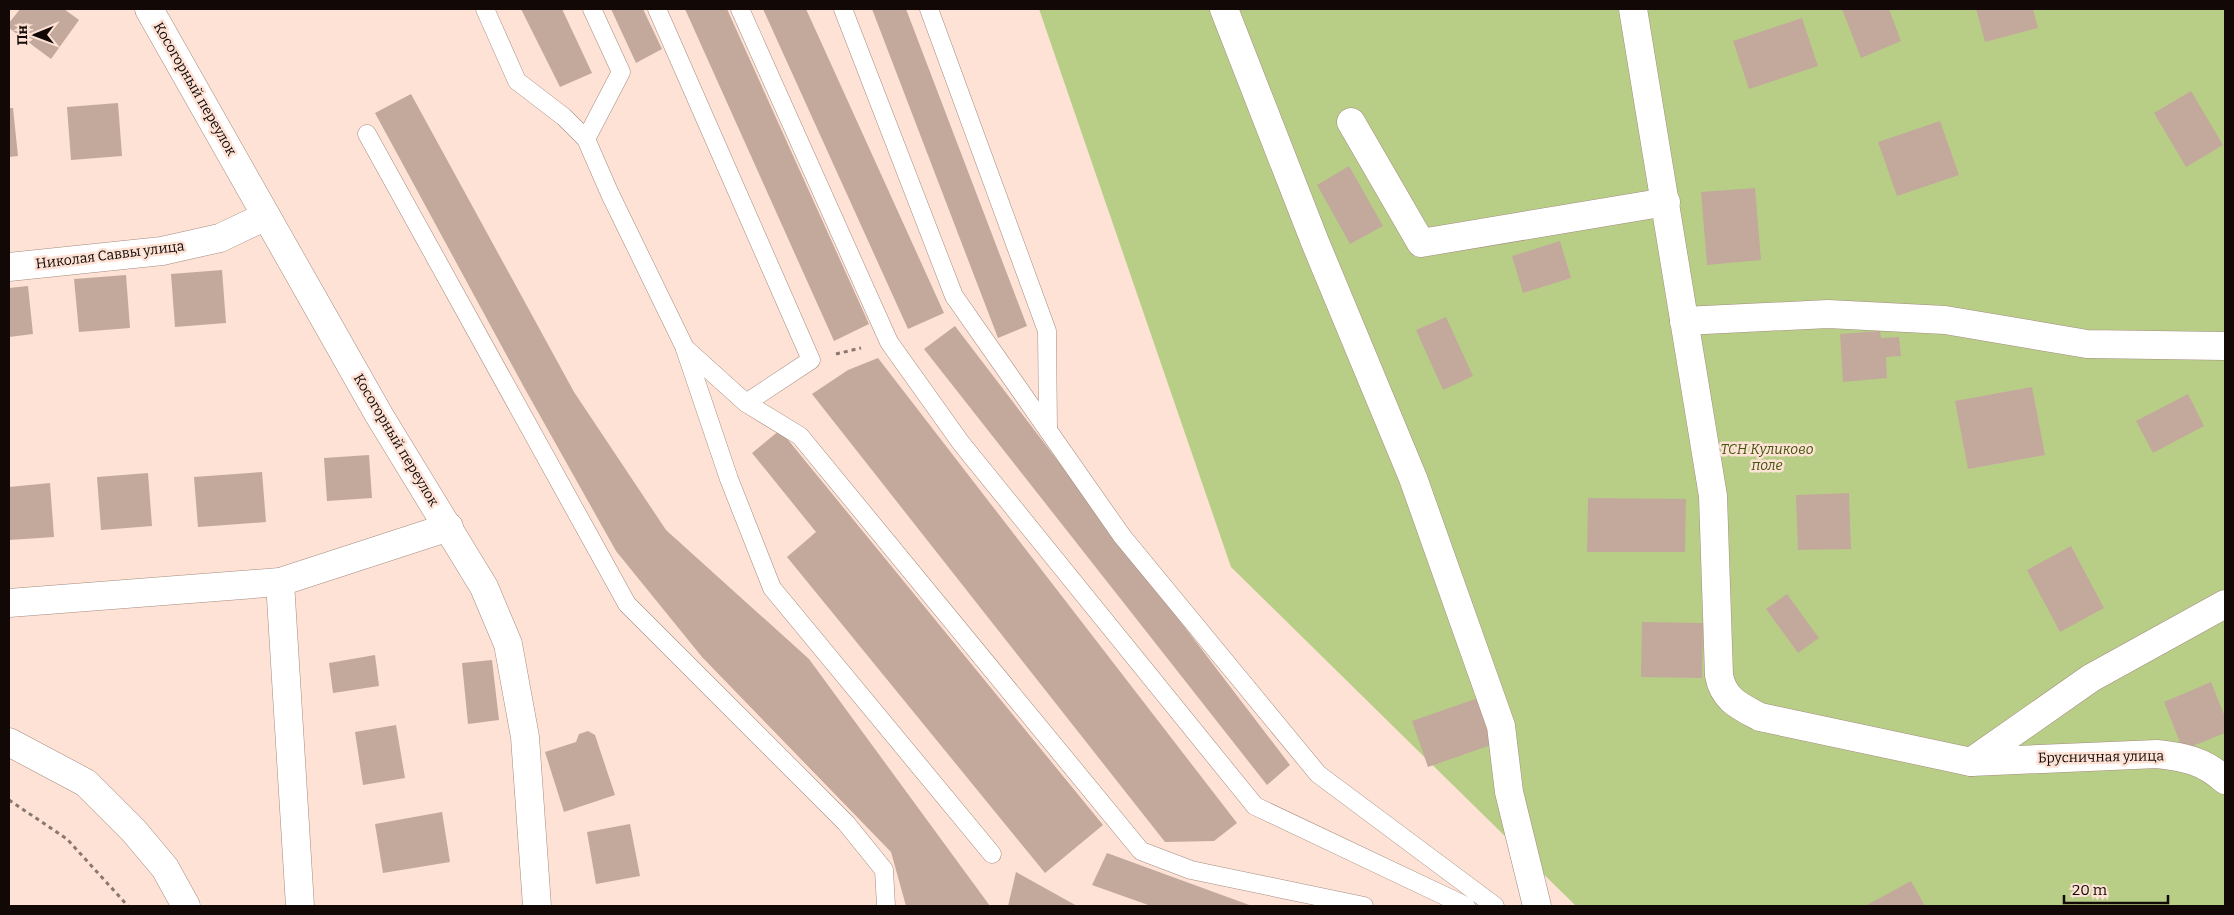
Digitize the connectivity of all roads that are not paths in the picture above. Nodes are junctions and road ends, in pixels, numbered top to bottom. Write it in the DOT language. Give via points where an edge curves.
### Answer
graph roads {
  1 [pos="149,9"];
  2 [pos="485,9"];
  3 [pos="592,9"];
  4 [pos="657,9"];
  5 [pos="740,9"];
  6 [pos="843,9"];
  7 [pos="929,9"];
  8 [pos="1224,9"];
  9 [pos="1633,9"];
  10 [pos="1351,122"];
  11 [pos="367,134"];
  12 [pos="586,139"];
  13 [pos="1666,202"];
  14 [pos="266,216"];
  15 [pos="9,268"];
  16 [pos="1684,321"];
  17 [pos="2225,346"];
  18 [pos="685,348"];
  19 [pos="746,403"];
  20 [pos="1048,430"];
  21 [pos="449,527"];
  22 [pos="280,582"];
  23 [pos="9,603"];
  24 [pos="2225,604"];
  25 [pos="9,742"];
  26 [pos="1971,762"];
  27 [pos="2225,780"];
  28 [pos="992,854"];
  29 [pos="186,906"];
  30 [pos="300,906"];
  31 [pos="537,906"];
  32 [pos="886,906"];
  33 [pos="1364,906"];
  34 [pos="1466,906"];
  35 [pos="1495,906"];
  36 [pos="1537,906"];
  1 -- 14 [label="street, Косогорный переулок"];
  2 -- 12 [label="lane" via="517,81 564,117"];
  3 -- 12 [label="lane" via="621,72"];
  4 -- 19 [label="lane" via="811,360"];
  5 -- 34 [label="lane" via="889,342 961,443 1254,806"];
  6 -- 20 [label="lane" via="954,296"];
  7 -- 20 [label="lane" via="1047,331"];
  8 -- 36 [label="street" via="1315,242 1413,478 1501,726 1509,792"];
  9 -- 13 [label="street, Брусничная улица"];
  10 -- 13 [label="street" via="1421,243"];
  11 -- 32 [label="lane" via="627,604 846,824 884,870"];
  12 -- 18 [label="lane"];
  13 -- 16 [label="street, Брусничная улица"];
  14 -- 15 [label="street, Николая Саввы улица" via="220,238 162,251"];
  14 -- 21 [label="street, Косогорный переулок" via="379,415"];
  16 -- 17 [label="street" via="1828,314 1945,320 2087,344"];
  16 -- 26 [label="street, Брусничная улица" via="1713,496 1719,675 1726,695 1734,703 1760,716"];
  18 -- 19 [label="lane"];
  18 -- 28 [label="lane" via="729,479 772,588"];
  19 -- 33 [label="lane" via="800,436 1141,851 1192,870"];
  20 -- 35 [label="lane" via="1122,536 1318,774"];
  21 -- 22 [label="street"];
  21 -- 31 [label="street, Косогорный переулок" via="484,587 508,644 525,737"];
  22 -- 23 [label="street"];
  22 -- 30 [label="street"];
  24 -- 26 [label="street" via="2091,678"];
  25 -- 29 [label="street" via="86,783 134,830 165,868"];
  26 -- 27 [label="street, Брусничная улица" via="2157,754 2187,758 2214,770"];
}
